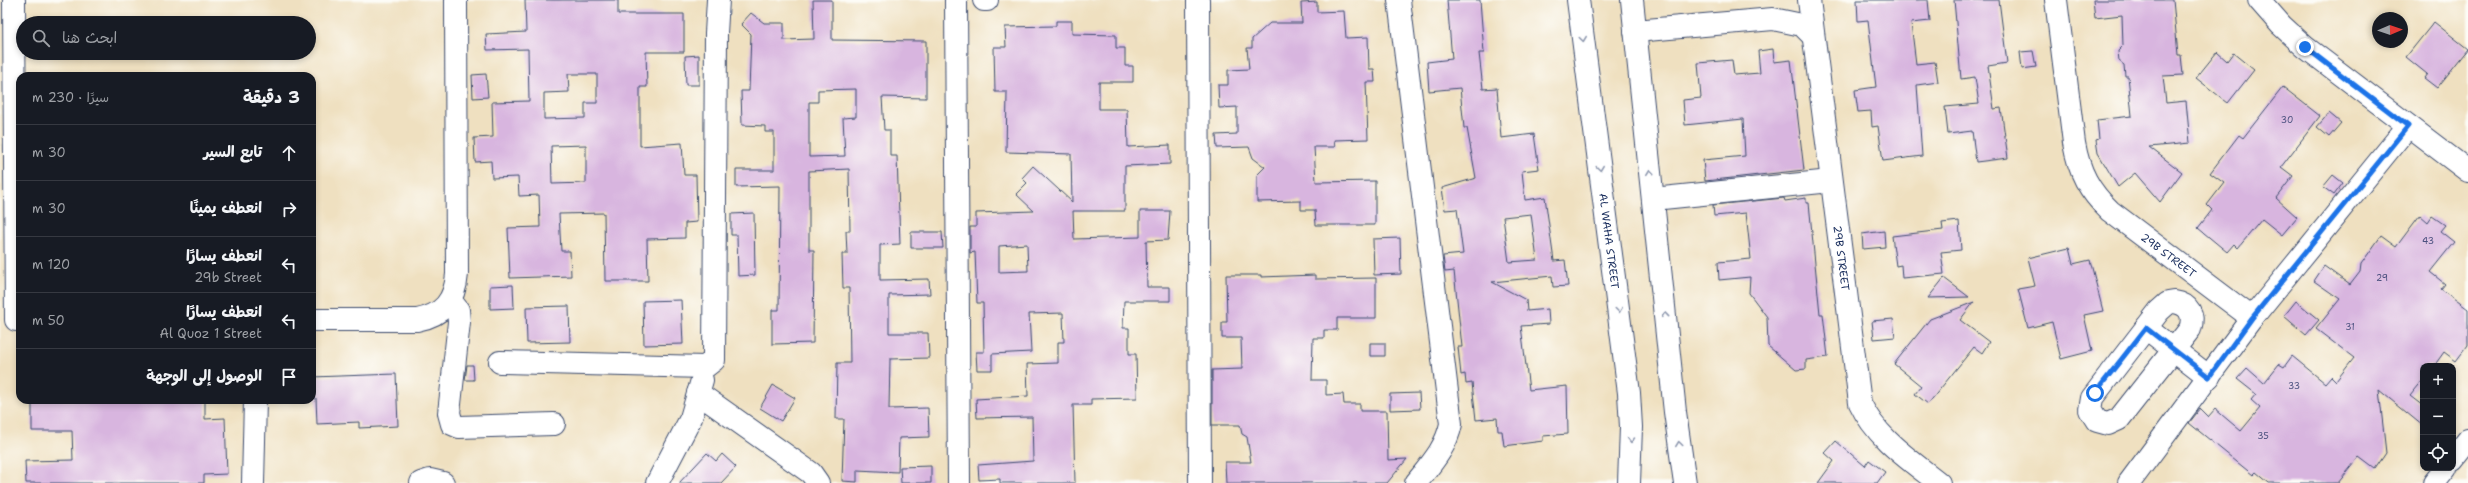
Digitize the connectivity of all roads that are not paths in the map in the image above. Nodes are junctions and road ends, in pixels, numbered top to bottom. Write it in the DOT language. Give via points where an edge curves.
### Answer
graph roads {
  1 [pos="14,0"];
  2 [pos="456,0"];
  3 [pos="718,0"];
  4 [pos="956,0"];
  5 [pos="1198,0"];
  6 [pos="1399,0"];
  7 [pos="1578,0"];
  8 [pos="1632,0"];
  9 [pos="1802,0"];
  10 [pos="1809,0"];
  11 [pos="2056,0"];
  12 [pos="2259,0"];
  13 [pos="1773,19"];
  14 [pos="1635,31"];
  15 [pos="1814,36"];
  16 [pos="2408,126"];
  17 [pos="7,128"];
  18 [pos="2468,171"];
  19 [pos="1831,181"];
  20 [pos="1653,199"];
  21 [pos="451,300"];
  22 [pos="2252,318"];
  23 [pos="12,320"];
  24 [pos="316,320"];
  25 [pos="2146,328"];
  26 [pos="2173,350"];
  27 [pos="710,361"];
  28 [pos="500,362"];
  29 [pos="2111,372"];
  30 [pos="2209,377"];
  31 [pos="698,393"];
  32 [pos="2138,394"];
  33 [pos="255,404"];
  34 [pos="554,424"];
  35 [pos="2468,440"];
  36 [pos="2456,455"];
  37 [pos="2444,471"];
  38 [pos="253,483"];
  39 [pos="421,483"];
  40 [pos="443,483"];
  41 [pos="657,483"];
  42 [pos="818,483"];
  43 [pos="959,483"];
  44 [pos="1200,483"];
  45 [pos="1416,483"];
  46 [pos="1629,483"];
  47 [pos="1685,483"];
  48 [pos="1938,483"];
  49 [pos="2129,483"];
  50 [pos="2434,483"];
  1 -- 17 [label="street"];
  2 -- 21 [label="street" via="457,274 456,288"];
  3 -- 27 [label="street"];
  4 -- 43 [label="street"];
  5 -- 44 [label="street"];
  6 -- 45 [label="street" via="1451,424 1442,449"];
  7 -- 46 [label="street, AL WAHA STREET, one-way" via="1628,386 1631,428"];
  8 -- 14 [label="street"];
  9 -- 13 [label="street" via="1791,10"];
  10 -- 15 [label="street, 29B STREET"];
  11 -- 22 [label="street, 29B STREET" via="2077,163 2085,181 2096,198 2110,211"];
  12 -- 16 [label="street" via="2305,47"];
  13 -- 14 [label="street"];
  13 -- 15 [label="street" via="1802,25"];
  20 -- 14 [label="street, one-way"];
  15 -- 19 [label="street, 29B STREET"];
  16 -- 18 [label="street"];
  16 -- 22 [label="street"];
  17 -- 23 [label="street"];
  19 -- 20 [label="street"];
  19 -- 48 [label="street, 29B STREET" via="1860,403 1869,422 1882,437"];
  47 -- 20 [label="street, one-way"];
  21 -- 24 [label="street" via="442,311 417,320"];
  21 -- 34 [label="street" via="459,316 449,413 452,424 459,427"];
  22 -- 30 [label="street"];
  25 -- 26 [label="street"];
  25 -- 26 [label="street" via="2168,303 2186,306 2190,310 2192,323"];
  25 -- 29 [label="street"];
  26 -- 30 [label="street"];
  26 -- 32 [label="street"];
  27 -- 28 [label="street"];
  27 -- 31 [label="street"];
  29 -- 32 [label="street"];
  29 -- 32 [label="street" via="2092,398 2090,410 2097,420 2108,424 2119,419"];
  30 -- 49 [label="street"];
  31 -- 41 [label="street" via="685,430"];
  31 -- 42 [label="street" via="811,473"];
  33 -- 38 [label="street"];
  35 -- 36 [label="street"];
  37 -- 50 [label="street"];
  39 -- 40 [label="street" via="430,480"];
}
